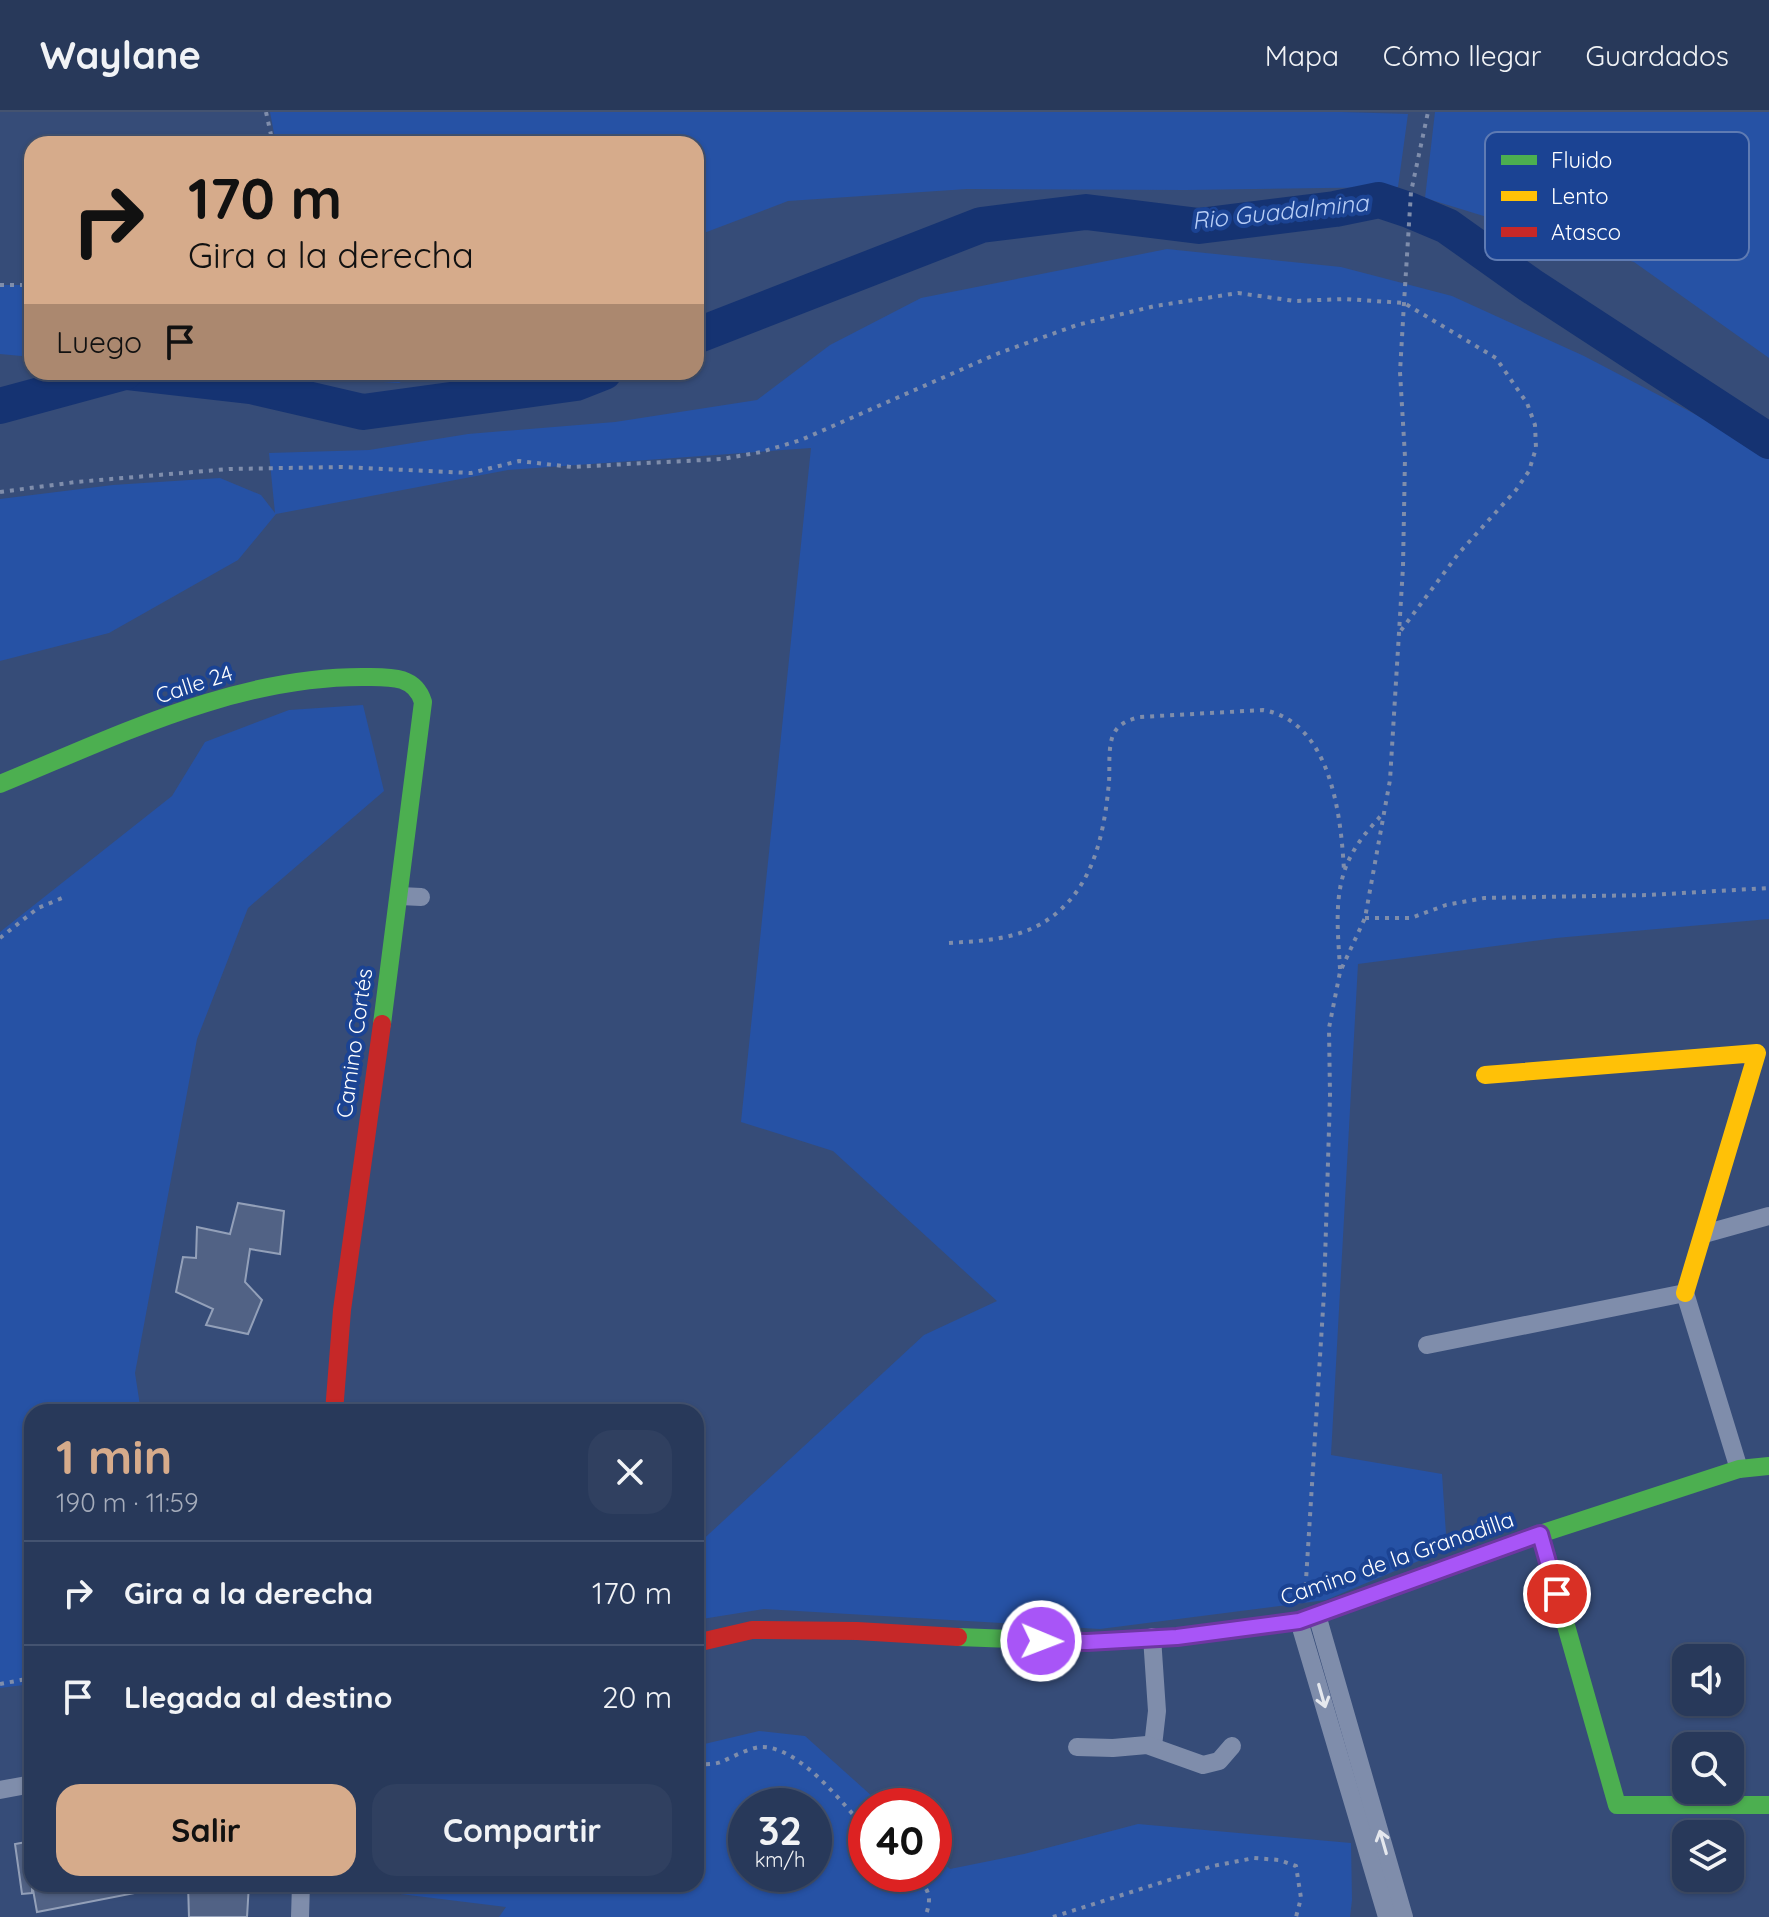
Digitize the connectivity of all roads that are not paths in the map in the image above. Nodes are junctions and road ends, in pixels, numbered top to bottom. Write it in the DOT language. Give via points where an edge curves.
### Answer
graph roads {
  1 [pos="413,683"];
  2 [pos="0,784"];
  3 [pos="400,896"];
  4 [pos="421,897"];
  5 [pos="1763,1053"];
  6 [pos="1485,1075"];
  7 [pos="1769,1216"];
  8 [pos="1704,1234"];
  9 [pos="1685,1293"];
  10 [pos="1427,1345"];
  11 [pos="335,1404"];
  12 [pos="1769,1466"];
  13 [pos="1739,1469"];
  14 [pos="1540,1534"];
  15 [pos="1308,1618"];
  16 [pos="1152,1637"];
  17 [pos="704,1641"];
  18 [pos="1153,1746"];
  19 [pos="1232,1746"];
  20 [pos="1077,1747"];
  21 [pos="24,1786"];
  22 [pos="0,1790"];
  23 [pos="1769,1805"];
  24 [pos="301,1892"];
  25 [pos="300,1917"];
  26 [pos="1387,1917"];
  27 [pos="1404,1917"];
  1 -- 2 [label="street, Calle 24" via="388,677 306,679 229,696"];
  1 -- 3 [label="street, Camino Cortés" via="423,702"];
  3 -- 4 [label="street"];
  3 -- 11 [label="street, Camino Cortés" via="342,1310"];
  5 -- 6 [label="street"];
  5 -- 8 [label="street"];
  7 -- 8 [label="street"];
  8 -- 9 [label="street"];
  9 -- 10 [label="street"];
  9 -- 13 [label="street"];
  12 -- 13 [label="street, Camino de la Granadilla"];
  13 -- 14 [label="street, Camino de la Granadilla"];
  14 -- 15 [label="street, Camino de la Granadilla"];
  14 -- 23 [label="street" via="1617,1805"];
  15 -- 16 [label="street, Camino de la Granadilla"];
  15 -- 26 [label="street, one-way"];
  27 -- 15 [label="street, one-way"];
  16 -- 17 [label="street, Camino de la Granadilla" via="1087,1642 752,1630"];
  16 -- 18 [label="street" via="1157,1711"];
  18 -- 19 [label="street" via="1203,1765 1219,1761"];
  18 -- 20 [label="street"];
  21 -- 22 [label="street"];
  24 -- 25 [label="street"];
}
